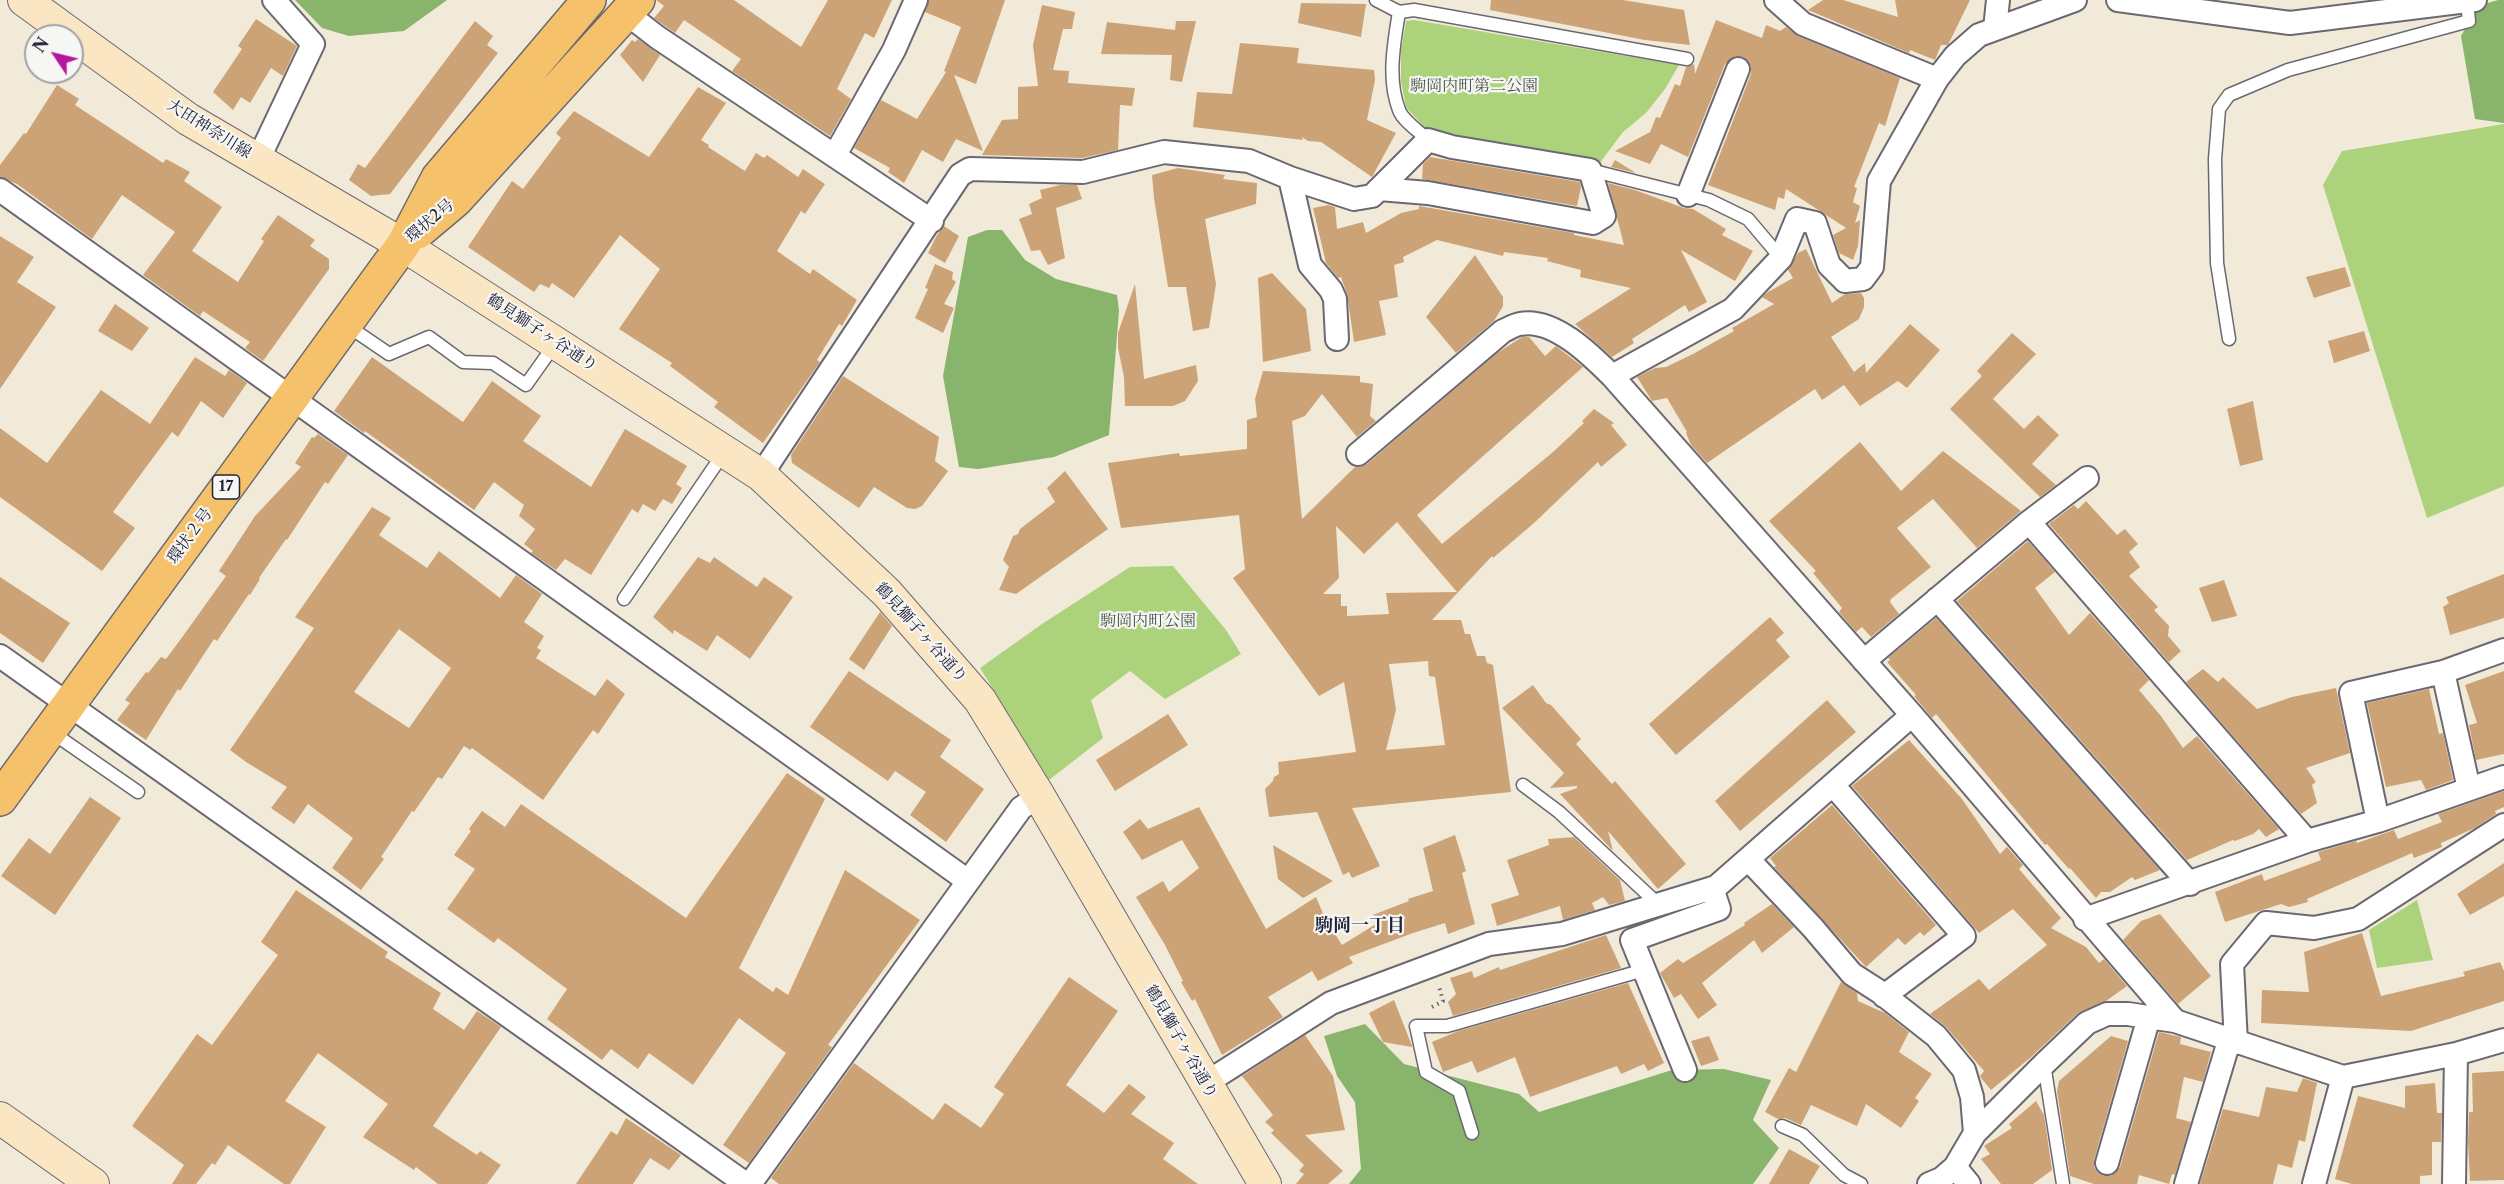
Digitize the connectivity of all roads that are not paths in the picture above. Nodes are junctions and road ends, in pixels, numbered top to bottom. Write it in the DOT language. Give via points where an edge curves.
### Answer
graph roads {
  1 [pos="274,0"];
  2 [pos="589,0"];
  3 [pos="916,0"];
  4 [pos="1376,0"];
  5 [pos="1776,0"];
  6 [pos="1998,0"];
  7 [pos="2074,0"];
  8 [pos="2118,0"];
  9 [pos="27,1"];
  10 [pos="2471,1"];
  11 [pos="632,7"];
  12 [pos="1399,12"];
  13 [pos="1995,29"];
  14 [pos="1687,59"];
  15 [pos="1738,69"];
  16 [pos="1937,79"];
  17 [pos="1428,140"];
  18 [pos="835,155"];
  19 [pos="258,160"];
  20 [pos="1590,170"];
  21 [pos="1290,178"];
  22 [pos="1378,189"];
  23 [pos="0,190"];
  24 [pos="1688,195"];
  25 [pos="932,221"];
  26 [pos="403,245"];
  27 [pos="1780,258"];
  28 [pos="344,323"];
  29 [pos="1337,339"];
  30 [pos="2229,339"];
  31 [pos="556,342"];
  32 [pos="1612,376"];
  33 [pos="292,396"];
  34 [pos="725,451"];
  35 [pos="1358,454"];
  36 [pos="761,475"];
  37 [pos="2087,478"];
  38 [pos="2029,522"];
  39 [pos="624,599"];
  40 [pos="1937,599"];
  41 [pos="2504,650"];
  42 [pos="0,656"];
  43 [pos="1864,661"];
  44 [pos="2443,672"];
  45 [pos="1912,715"];
  46 [pos="59,718"];
  47 [pos="2504,777"];
  48 [pos="1523,785"];
  49 [pos="1833,785"];
  50 [pos="2469,789"];
  51 [pos="138,792"];
  52 [pos="1039,796"];
  53 [pos="0,799"];
  54 [pos="2378,821"];
  55 [pos="2504,825"];
  56 [pos="2307,841"];
  57 [pos="1748,859"];
  58 [pos="968,881"];
  59 [pos="2190,884"];
  60 [pos="1712,888"];
  61 [pos="1658,904"];
  62 [pos="2085,919"];
  63 [pos="1644,970"];
  64 [pos="1884,996"];
  65 [pos="2149,1017"];
  66 [pos="2175,1021"];
  67 [pos="2504,1040"];
  68 [pos="2232,1042"];
  69 [pos="2456,1054"];
  70 [pos="2044,1064"];
  71 [pos="1685,1070"];
  72 [pos="2343,1077"];
  73 [pos="1206,1083"];
  74 [pos="0,1118"];
  75 [pos="1782,1126"];
  76 [pos="1472,1133"];
  77 [pos="1975,1133"];
  78 [pos="2108,1163"];
  79 [pos="1955,1167"];
  80 [pos="93,1184"];
  81 [pos="748,1184"];
  82 [pos="1265,1184"];
  83 [pos="1861,1184"];
  84 [pos="1929,1184"];
  85 [pos="1969,1184"];
  86 [pos="2063,1184"];
  87 [pos="2186,1184"];
  88 [pos="2313,1184"];
  89 [pos="2454,1184"];
  1 -- 19 [label="street" via="313,44"];
  2 -- 26 [label="main road, 環状2号 / 17" via="438,178"];
  3 -- 18 [label="street" via="894,50"];
  4 -- 12 [label="lane"];
  5 -- 16 [label="street" via="1803,24"];
  6 -- 13 [label="street"];
  7 -- 13 [label="street"];
  8 -- 10 [label="street" via="2290,24"];
  9 -- 19 [label="main road, 大田神奈川線" via="188,119"];
  10 -- 30 [label="lane" via="2469,21 2288,70 2229,95 2219,109 2215,159 2217,263"];
  11 -- 18 [label="street" via="657,37"];
  11 -- 26 [label="main road, 環状2号 / 17" via="456,200"];
  12 -- 14 [label="lane" via="1414,10"];
  12 -- 17 [label="lane" via="1393,54 1399,111"];
  13 -- 16 [label="street" via="1979,34"];
  15 -- 24 [label="street"];
  16 -- 27 [label="street" via="1879,181 1872,267 1863,279 1845,280 1829,266 1815,223 1797,219"];
  17 -- 20 [label="street"];
  17 -- 22 [label="street"];
  18 -- 25 [label="street"];
  19 -- 26 [label="main road, 大田神奈川線"];
  20 -- 22 [label="street" via="1604,216 1593,223 1428,193"];
  20 -- 24 [label="lane"];
  21 -- 22 [label="street" via="1354,199 1372,196"];
  21 -- 25 [label="street" via="1249,161 1164,152 1083,172 969,169 960,175"];
  21 -- 29 [label="street" via="1310,265 1335,299"];
  23 -- 33 [label="street"];
  24 -- 27 [label="lane" via="1709,200 1748,219"];
  25 -- 36 [label="street"];
  26 -- 28 [label="main road, 環状２号 / 17"];
  26 -- 31 [label="main road, 鶴見獅子ヶ谷通り"];
  27 -- 32 [label="street" via="1734,309"];
  28 -- 31 [label="lane" via="389,354 429,337 463,362 493,363 526,385"];
  28 -- 33 [label="main road, 環状２号 / 17"];
  31 -- 34 [label="main road, 鶴見獅子ヶ谷通り"];
  32 -- 35 [label="street" via="1589,352 1550,327 1521,323 1503,331"];
  32 -- 43 [label="street"];
  33 -- 46 [label="main road, 環状２号 / 17"];
  33 -- 58 [label="street"];
  34 -- 36 [label="main road, 鶴見獅子ヶ谷通り"];
  34 -- 39 [label="lane"];
  36 -- 52 [label="main road, 鶴見獅子ヶ谷通り" via="887,593 980,700"];
  37 -- 38 [label="street"];
  38 -- 40 [label="street"];
  38 -- 56 [label="street"];
  40 -- 43 [label="street"];
  40 -- 59 [label="street"];
  41 -- 44 [label="street"];
  42 -- 46 [label="street"];
  43 -- 45 [label="street"];
  44 -- 50 [label="street"];
  44 -- 54 [label="street" via="2351,693"];
  45 -- 49 [label="street"];
  45 -- 62 [label="street"];
  46 -- 51 [label="lane"];
  46 -- 53 [label="main road, 環状２号 / 17"];
  46 -- 81 [label="street"];
  47 -- 50 [label="street"];
  48 -- 61 [label="lane" via="1559,812"];
  49 -- 57 [label="street"];
  49 -- 64 [label="street" via="1964,936"];
  50 -- 54 [label="street"];
  52 -- 58 [label="street" via="1021,808"];
  52 -- 73 [label="main road, 鶴見獅子ヶ谷通り"];
  54 -- 56 [label="street"];
  55 -- 68 [label="street" via="2358,919 2314,928 2266,922 2232,964"];
  56 -- 59 [label="street"];
  57 -- 60 [label="street"];
  57 -- 64 [label="street" via="1852,974"];
  58 -- 81 [label="street"];
  59 -- 62 [label="street"];
  60 -- 61 [label="street"];
  60 -- 63 [label="street" via="1719,909 1632,940"];
  61 -- 73 [label="street" via="1562,934 1489,944 1331,1003"];
  62 -- 66 [label="street"];
  63 -- 71 [label="street"];
  63 -- 76 [label="lane" via="1447,1026 1416,1026 1426,1072 1459,1091"];
  64 -- 77 [label="street" via="1936,1036 1964,1070 1972,1097"];
  65 -- 66 [label="street"];
  65 -- 70 [label="street" via="2107,1014 2087,1023"];
  65 -- 78 [label="street"];
  66 -- 68 [label="street"];
  67 -- 69 [label="street"];
  68 -- 72 [label="street"];
  68 -- 87 [label="street"];
  69 -- 72 [label="street"];
  69 -- 89 [label="street"];
  70 -- 77 [label="street"];
  70 -- 86 [label="lane"];
  72 -- 88 [label="street"];
  73 -- 82 [label="main road, 鶴見獅子ヶ谷通り"];
  74 -- 80 [label="main road"];
  75 -- 83 [label="lane" via="1803,1135 1844,1175"];
  77 -- 79 [label="street"];
  79 -- 84 [label="street"];
  79 -- 85 [label="street"];
}
